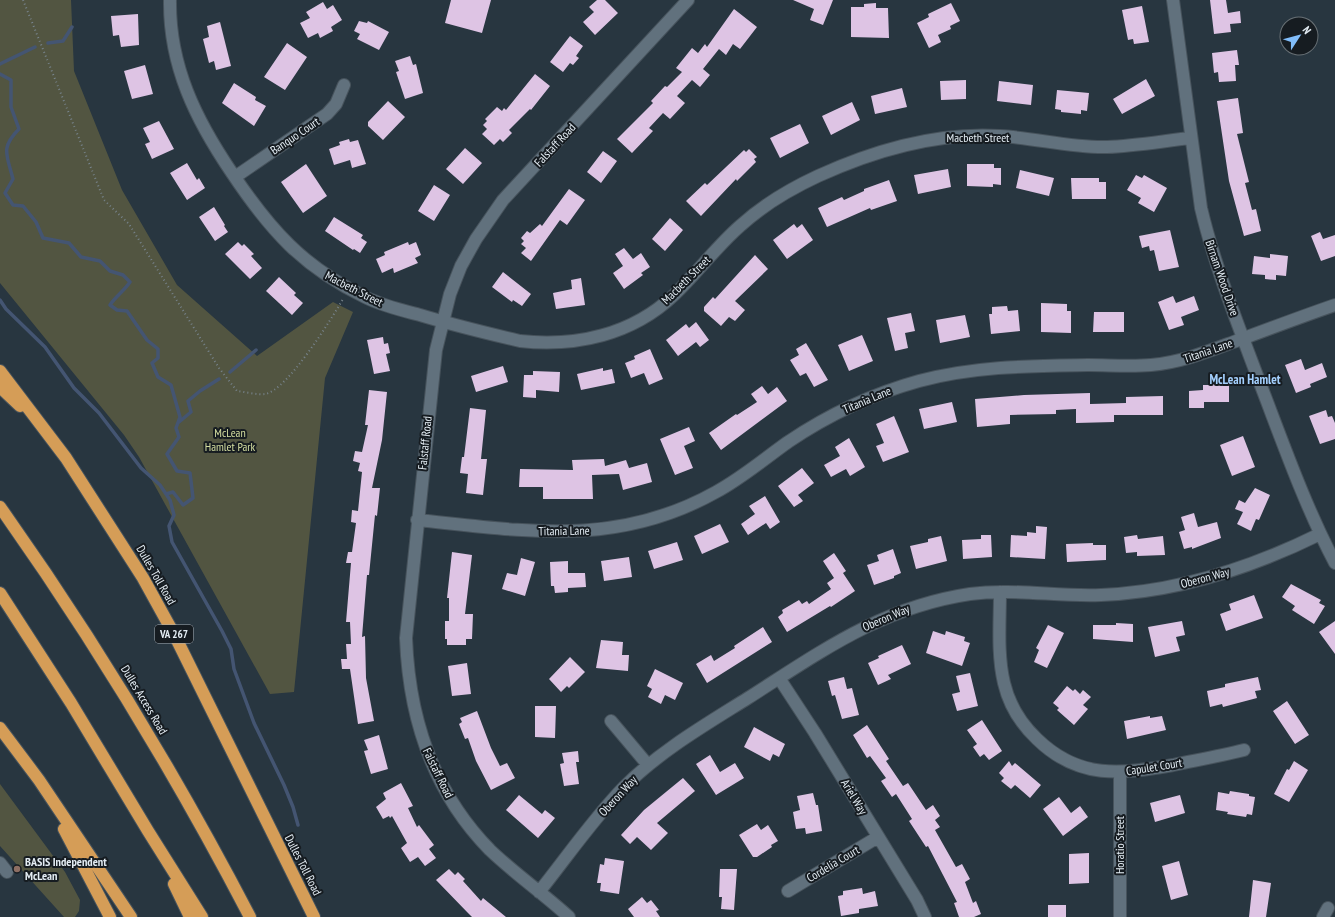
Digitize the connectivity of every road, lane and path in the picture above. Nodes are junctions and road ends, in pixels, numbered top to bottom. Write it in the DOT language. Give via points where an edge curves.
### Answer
graph roads {
  1 [pos="23,0"];
  2 [pos="170,0"];
  3 [pos="688,0"];
  4 [pos="1173,0"];
  5 [pos="344,85"];
  6 [pos="1191,138"];
  7 [pos="235,177"];
  8 [pos="348,288"];
  9 [pos="1335,305"];
  10 [pos="441,321"];
  11 [pos="1244,338"];
  12 [pos="0,371"];
  13 [pos="0,387"];
  14 [pos="50,435"];
  15 [pos="0,507"];
  16 [pos="417,520"];
  17 [pos="1320,534"];
  18 [pos="1335,563"];
  19 [pos="1000,592"];
  20 [pos="0,593"];
  21 [pos="779,678"];
  22 [pos="611,721"];
  23 [pos="0,728"];
  24 [pos="1244,750"];
  25 [pos="648,765"];
  26 [pos="1120,773"];
  27 [pos="39,780"];
  28 [pos="148,831"];
  29 [pos="878,837"];
  30 [pos="277,846"];
  31 [pos="788,891"];
  32 [pos="539,892"];
  33 [pos="110,917"];
  34 [pos="131,917"];
  35 [pos="190,917"];
  36 [pos="202,917"];
  37 [pos="250,917"];
  38 [pos="306,917"];
  39 [pos="314,917"];
  40 [pos="569,917"];
  41 [pos="925,917"];
  42 [pos="1120,917"];
  1 -- 8 [label="path" via="104,200 130,224 219,368 238,391 266,394 276,388 298,365"];
  2 -- 7 [label="street, Macbeth Street" via="172,34 184,86 209,140"];
  3 -- 10 [label="street, Falstaff Road" via="492,214 461,266"];
  4 -- 6 [label="street, Birnam Wood Drive"];
  5 -- 7 [label="street, Banquo Court" via="336,104 327,114"];
  6 -- 10 [label="street, Macbeth Street" via="1107,147 1073,146 990,136 962,136 908,144 818,176 786,192 741,225 673,296 634,323 611,333 573,342 542,343 520,341"];
  6 -- 11 [label="street, Birnam Wood Drive" via="1201,208 1209,240"];
  7 -- 8 [label="street, Macbeth Street" via="266,221 294,251"];
  8 -- 10 [label="street, Macbeth Street" via="380,304"];
  9 -- 11 [label="street, Titania Lane"];
  10 -- 16 [label="street, Falstaff Road" via="431,383"];
  11 -- 16 [label="street, Titania Lane" via="1184,360 1149,365 1013,366 952,373 886,391 819,422 742,476 708,496 658,517 629,525 570,532 539,532"];
  11 -- 17 [label="street, Birnam Wood Drive"];
  12 -- 14 [label="highway, Dulles Toll Road / VA 267"];
  13 -- 14 [label="highway"];
  14 -- 30 [label="highway, Dulles Toll Road / VA 267" via="143,578 175,636"];
  15 -- 37 [label="highway, Dulles Access Road" via="106,663 181,790"];
  16 -- 32 [label="street, Falstaff Road" via="406,638 411,700 420,732 438,776 470,826 490,849"];
  17 -- 18 [label="street, Birnam Wood Drive"];
  17 -- 19 [label="street, Oberon Way" via="1245,567 1179,586 1102,595 1064,596"];
  19 -- 21 [label="street, Oberon Way" via="942,599 885,617 858,630"];
  19 -- 26 [label="street, Capulet Court" via="1002,666 1010,700 1018,715 1030,733 1058,756 1093,770"];
  20 -- 28 [label="highway" via="75,709"];
  21 -- 25 [label="street, Oberon Way" via="688,735"];
  21 -- 29 [label="street, Ariel Way"];
  22 -- 25 [label="street"];
  23 -- 27 [label="highway"];
  24 -- 26 [label="street, Capulet Court"];
  25 -- 32 [label="street, Oberon Way" via="603,810"];
  26 -- 42 [label="street, Horatio Street"];
  27 -- 33 [label="highway"];
  27 -- 34 [label="highway"];
  28 -- 35 [label="highway"];
  28 -- 36 [label="highway"];
  29 -- 31 [label="street, Cordelia Court"];
  29 -- 41 [label="street, Ariel Way" via="918,900"];
  30 -- 38 [label="highway"];
  30 -- 39 [label="highway, Dulles Toll Road / VA 267"];
  32 -- 40 [label="street, Falstaff Road"];
}
